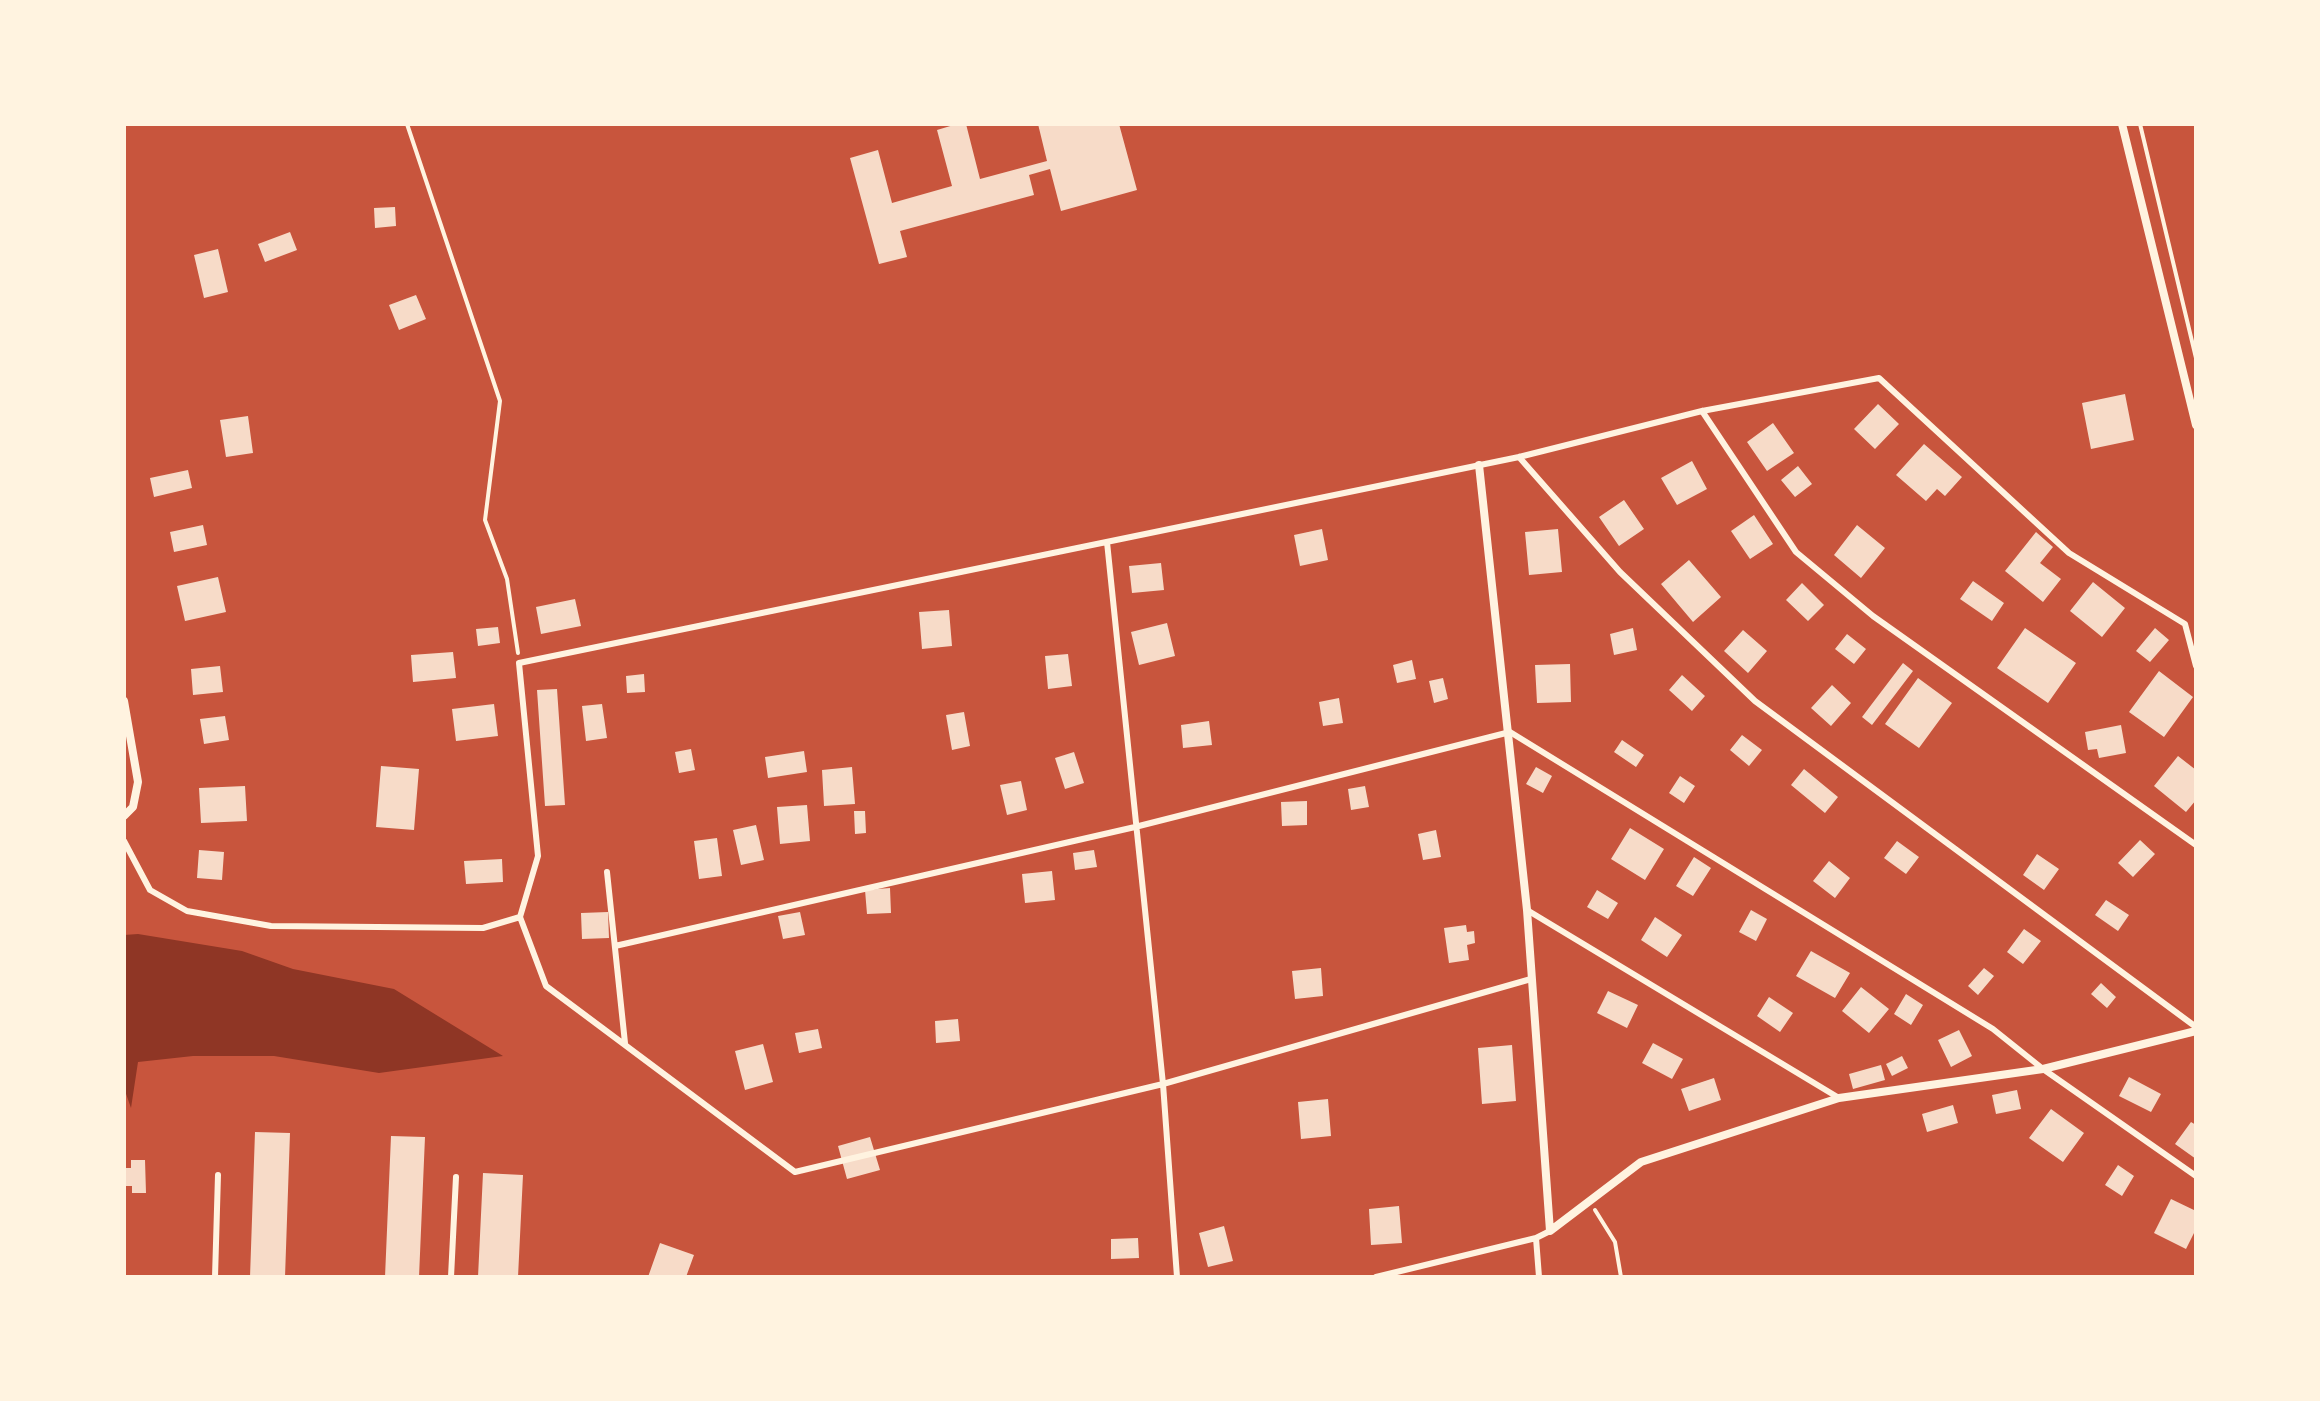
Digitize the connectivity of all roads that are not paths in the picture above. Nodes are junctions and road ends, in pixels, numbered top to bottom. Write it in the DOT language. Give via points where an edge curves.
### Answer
graph roads {
  1 [pos="2122,124"];
  2 [pos="1702,411"];
  3 [pos="2196,425"];
  4 [pos="1519,457"];
  5 [pos="1479,465"];
  6 [pos="1107,542"];
  7 [pos="2196,666"];
  8 [pos="124,701"];
  9 [pos="1510,732"];
  10 [pos="124,816"];
  11 [pos="1135,827"];
  12 [pos="124,841"];
  13 [pos="2196,845"];
  14 [pos="607,872"];
  15 [pos="1527,910"];
  16 [pos="520,917"];
  17 [pos="615,946"];
  18 [pos="1531,979"];
  19 [pos="2196,1029"];
  20 [pos="625,1044"];
  21 [pos="2043,1069"];
  22 [pos="1163,1084"];
  23 [pos="1839,1098"];
  24 [pos="218,1175"];
  25 [pos="2196,1176"];
  26 [pos="456,1177"];
  27 [pos="1550,1231"];
  28 [pos="1536,1238"];
  29 [pos="215,1277"];
  30 [pos="451,1277"];
  31 [pos="1177,1277"];
  32 [pos="1376,1277"];
  33 [pos="1539,1277"];
  1 -- 3 [label="street"];
  2 -- 4 [label="lane"];
  2 -- 7 [label="lane" via="1879,378 2069,553 2185,624"];
  2 -- 13 [label="lane" via="1796,552 1873,616"];
  4 -- 5 [label="lane"];
  4 -- 19 [label="lane" via="1620,572 1755,701"];
  5 -- 6 [label="lane"];
  5 -- 9 [label="street"];
  6 -- 11 [label="lane"];
  6 -- 16 [label="lane" via="519,663 538,856"];
  8 -- 10 [label="street" via="138,782 133,807"];
  9 -- 11 [label="lane"];
  9 -- 15 [label="street"];
  9 -- 21 [label="lane" via="1993,1029"];
  11 -- 17 [label="lane"];
  11 -- 22 [label="lane"];
  12 -- 16 [label="lane" via="150,890 187,911 271,926 483,928"];
  14 -- 17 [label="lane"];
  15 -- 18 [label="street"];
  15 -- 23 [label="lane"];
  16 -- 20 [label="lane" via="546,986"];
  17 -- 20 [label="lane"];
  18 -- 22 [label="lane"];
  18 -- 27 [label="street"];
  19 -- 21 [label="street"];
  20 -- 22 [label="lane" via="795,1172"];
  21 -- 23 [label="street"];
  21 -- 25 [label="lane"];
  22 -- 31 [label="lane"];
  23 -- 27 [label="street" via="1641,1162"];
  24 -- 29 [label="lane"];
  26 -- 30 [label="lane"];
  27 -- 28 [label="lane"];
  28 -- 32 [label="lane"];
  28 -- 33 [label="lane"];
}
